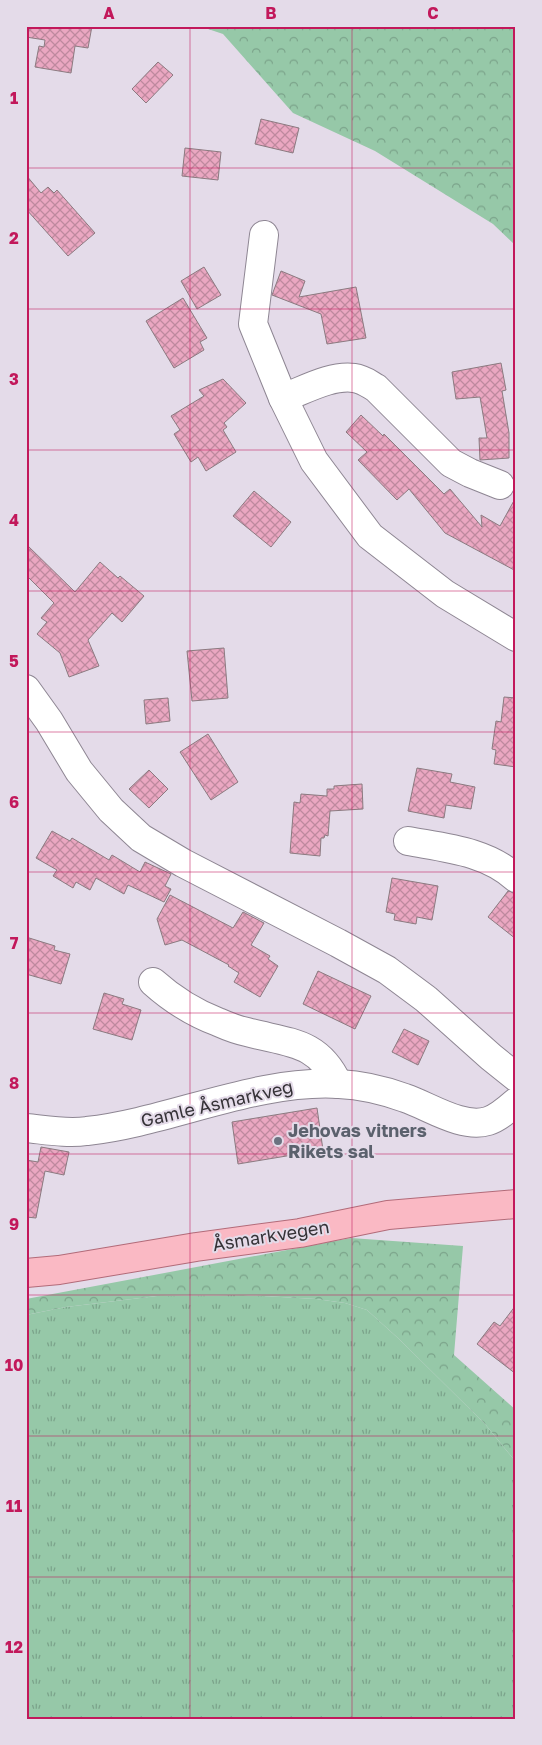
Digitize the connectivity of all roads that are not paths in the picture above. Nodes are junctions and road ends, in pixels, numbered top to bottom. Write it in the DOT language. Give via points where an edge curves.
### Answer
graph roads {
  1 [pos="264,236"];
  2 [pos="282,398"];
  3 [pos="500,485"];
  4 [pos="516,637"];
  5 [pos="26,689"];
  6 [pos="408,841"];
  7 [pos="516,878"];
  8 [pos="153,982"];
  9 [pos="516,1077"];
  10 [pos="338,1084"];
  11 [pos="516,1102"];
  12 [pos="26,1128"];
  13 [pos="516,1204"];
  14 [pos="26,1273"];
  1 -- 2 [label="street" via="253,324"];
  2 -- 3 [label="street" via="343,378 365,381 376,388 450,463"];
  2 -- 4 [label="street" via="314,461 370,536 445,594"];
  5 -- 9 [label="street" via="79,771 111,810 141,838 387,970 426,999"];
  6 -- 7 [label="street" via="467,851 491,861"];
  8 -- 10 [label="street" via="187,1007 215,1022 297,1044 314,1052 331,1068"];
  10 -- 11 [label="street, Gamle Åsmarkveg" via="371,1087 466,1122 488,1121"];
  10 -- 12 [label="street, Gamle Åsmarkveg" via="254,1092 86,1132"];
  13 -- 14 [label="main road, Åsmarkvegen" via="388,1215 300,1233"];
}
